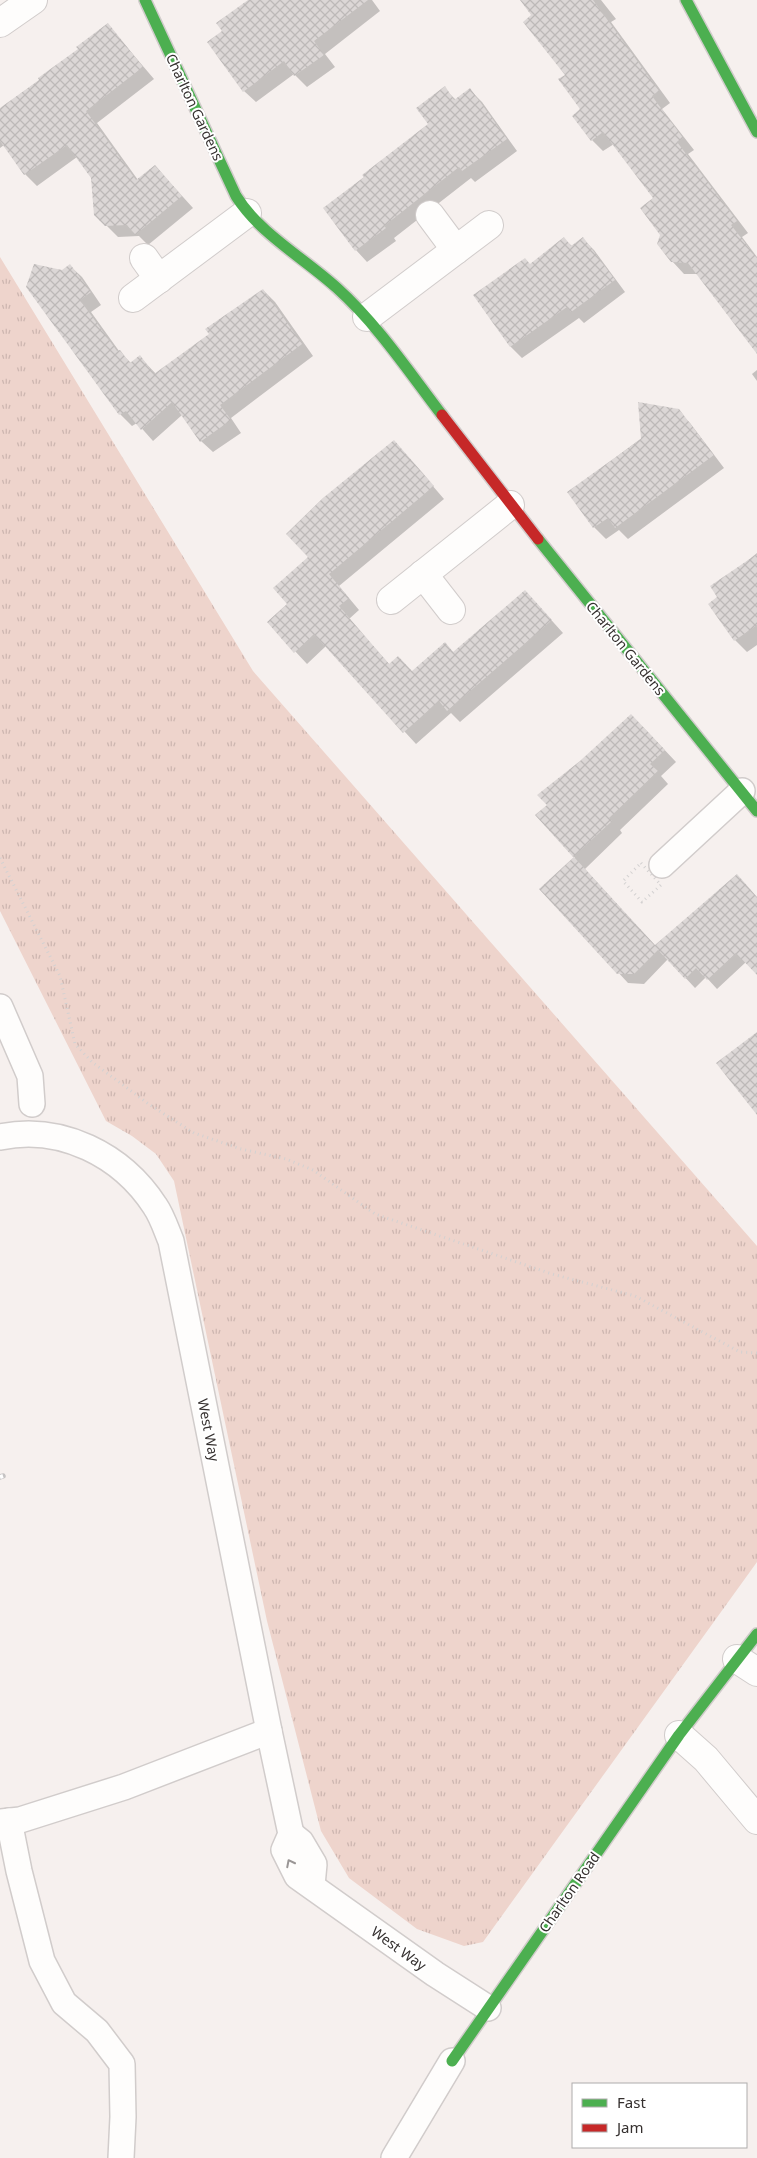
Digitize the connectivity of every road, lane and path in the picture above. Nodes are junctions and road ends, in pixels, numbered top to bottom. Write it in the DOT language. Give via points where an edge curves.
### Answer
graph roads {
  1 [pos="33,0"];
  2 [pos="145,0"];
  3 [pos="686,0"];
  4 [pos="0,23"];
  5 [pos="757,132"];
  6 [pos="247,213"];
  7 [pos="430,216"];
  8 [pos="489,225"];
  9 [pos="456,250"];
  10 [pos="133,298"];
  11 [pos="367,317"];
  12 [pos="510,505"];
  13 [pos="423,574"];
  14 [pos="390,600"];
  15 [pos="452,610"];
  16 [pos="742,791"];
  17 [pos="757,811"];
  18 [pos="0,858"];
  19 [pos="662,865"];
  20 [pos="0,1007"];
  21 [pos="32,1104"];
  22 [pos="0,1137"];
  23 [pos="757,1353"];
  24 [pos="757,1634"];
  25 [pos="747,1666"];
  26 [pos="269,1731"];
  27 [pos="679,1735"];
  28 [pos="757,1820"];
  29 [pos="4,1821"];
  30 [pos="488,2008"];
  31 [pos="452,2061"];
  32 [pos="121,2158"];
  33 [pos="394,2158"];
  1 -- 4 [label="street"];
  2 -- 6 [label="street, Charlton Gardens" via="236,196"];
  3 -- 5 [label="street"];
  6 -- 10 [label="street" via="152,269"];
  6 -- 11 [label="street, Charlton Gardens"];
  7 -- 9 [label="street"];
  8 -- 9 [label="street"];
  9 -- 11 [label="street"];
  11 -- 12 [label="street, Charlton Gardens"];
  12 -- 13 [label="street"];
  12 -- 16 [label="street, Charlton Gardens"];
  13 -- 14 [label="street"];
  13 -- 15 [label="street"];
  16 -- 17 [label="street, Charlton Gardens"];
  16 -- 19 [label="lane"];
  18 -- 23 [label="path" via="60,976 75,1044 92,1062 150,1105 194,1133 313,1170 375,1214 552,1274 635,1296 740,1352"];
  20 -- 21 [label="lane" via="30,1076"];
  22 -- 26 [label="lane, West Way" via="47,1134 80,1144 112,1160 141,1186 156,1207 171,1241"];
  24 -- 25 [label="street, Charlton Road"];
  25 -- 27 [label="street, Charlton Road"];
  26 -- 29 [label="lane" via="124,1787 20,1820"];
  26 -- 30 [label="lane, West Way" via="291,1834 284,1850 297,1876"];
  27 -- 28 [label="street" via="706,1759"];
  27 -- 30 [label="street, Charlton Road"];
  29 -- 32 [label="lane" via="42,1961 64,2003 96,2031 122,2064 124,2117"];
  30 -- 31 [label="street, Charlton Road"];
  31 -- 33 [label="lane, Charlton Road"];
}
